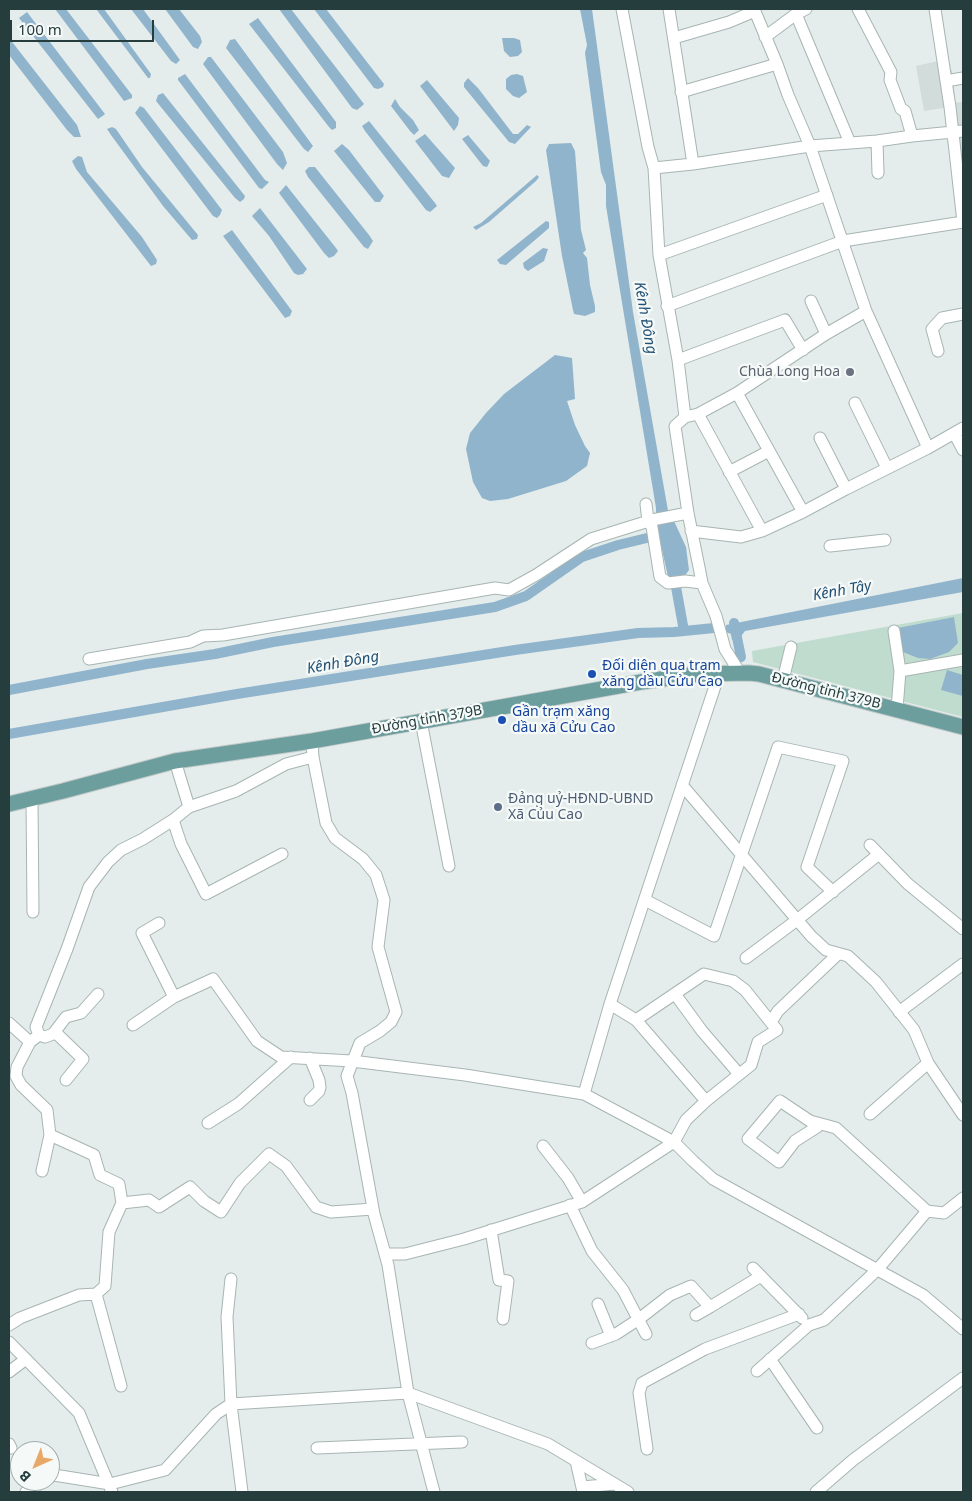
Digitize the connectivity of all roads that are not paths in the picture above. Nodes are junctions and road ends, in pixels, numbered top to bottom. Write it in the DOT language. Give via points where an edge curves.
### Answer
graph roads {
  1 [pos="622,9"];
  2 [pos="669,9"];
  3 [pos="858,9"];
  4 [pos="935,9"];
  5 [pos="754,10"];
  6 [pos="801,11"];
  7 [pos="765,37"];
  8 [pos="674,38"];
  9 [pos="777,64"];
  10 [pos="963,78"];
  11 [pos="946,81"];
  12 [pos="681,92"];
  13 [pos="958,131"];
  14 [pos="912,136"];
  15 [pos="850,142"];
  16 [pos="876,142"];
  17 [pos="810,146"];
  18 [pos="693,164"];
  19 [pos="654,168"];
  20 [pos="878,173"];
  21 [pos="827,195"];
  22 [pos="963,222"];
  23 [pos="843,241"];
  24 [pos="659,255"];
  25 [pos="811,301"];
  26 [pos="667,306"];
  27 [pos="866,311"];
  28 [pos="963,314"];
  29 [pos="826,334"];
  30 [pos="802,350"];
  31 [pos="938,351"];
  32 [pos="678,360"];
  33 [pos="737,393"];
  34 [pos="855,403"];
  35 [pos="698,414"];
  36 [pos="685,417"];
  37 [pos="959,430"];
  38 [pos="820,438"];
  39 [pos="928,448"];
  40 [pos="963,450"];
  41 [pos="769,451"];
  42 [pos="887,468"];
  43 [pos="729,472"];
  44 [pos="846,489"];
  45 [pos="646,504"];
  46 [pos="804,512"];
  47 [pos="688,513"];
  48 [pos="650,520"];
  49 [pos="691,531"];
  50 [pos="762,531"];
  51 [pos="885,540"];
  52 [pos="830,546"];
  53 [pos="702,583"];
  54 [pos="894,631"];
  55 [pos="791,647"];
  56 [pos="89,659"];
  57 [pos="963,660"];
  58 [pos="900,670"];
  59 [pos="740,673"];
  60 [pos="720,674"];
  61 [pos="783,680"];
  62 [pos="897,709"];
  63 [pos="421,721"];
  64 [pos="963,727"];
  65 [pos="312,741"];
  66 [pos="313,757"];
  67 [pos="174,761"];
  68 [pos="682,785"];
  69 [pos="32,799"];
  70 [pos="9,804"];
  71 [pos="189,806"];
  72 [pos="173,820"];
  73 [pos="870,845"];
  74 [pos="282,854"];
  75 [pos="741,854"];
  76 [pos="879,854"];
  77 [pos="450,866"];
  78 [pos="833,892"];
  79 [pos="645,900"];
  80 [pos="33,912"];
  81 [pos="797,920"];
  82 [pos="159,923"];
  83 [pos="963,929"];
  84 [pos="838,954"];
  85 [pos="746,958"];
  86 [pos="963,964"];
  87 [pos="98,994"];
  88 [pos="675,994"];
  89 [pos="174,997"];
  90 [pos="610,1004"];
  91 [pos="899,1012"];
  92 [pos="636,1020"];
  93 [pos="771,1022"];
  94 [pos="9,1023"];
  95 [pos="133,1025"];
  96 [pos="55,1032"];
  97 [pos="35,1039"];
  98 [pos="291,1057"];
  99 [pos="310,1058"];
  100 [pos="352,1061"];
  101 [pos="928,1062"];
  102 [pos="739,1074"];
  103 [pos="66,1080"];
  104 [pos="584,1094"];
  105 [pos="310,1100"];
  106 [pos="706,1101"];
  107 [pos="870,1114"];
  108 [pos="963,1115"];
  109 [pos="208,1123"];
  110 [pos="817,1127"];
  111 [pos="50,1135"];
  112 [pos="674,1142"];
  113 [pos="543,1146"];
  114 [pos="42,1171"];
  115 [pos="963,1198"];
  116 [pos="582,1202"];
  117 [pos="122,1203"];
  118 [pos="570,1205"];
  119 [pos="373,1209"];
  120 [pos="927,1211"];
  121 [pos="490,1230"];
  122 [pos="385,1254"];
  123 [pos="878,1270"];
  124 [pos="231,1279"];
  125 [pos="96,1294"];
  126 [pos="598,1304"];
  127 [pos="710,1307"];
  128 [pos="799,1314"];
  129 [pos="696,1315"];
  130 [pos="503,1319"];
  131 [pos="639,1320"];
  132 [pos="9,1325"];
  133 [pos="808,1325"];
  134 [pos="963,1330"];
  135 [pos="646,1334"];
  136 [pos="611,1336"];
  137 [pos="9,1342"];
  138 [pos="592,1343"];
  139 [pos="26,1359"];
  140 [pos="770,1359"];
  141 [pos="757,1371"];
  142 [pos="9,1372"];
  143 [pos="963,1378"];
  144 [pos="121,1386"];
  145 [pos="408,1393"];
  146 [pos="231,1404"];
  147 [pos="817,1428"];
  148 [pos="462,1442"];
  149 [pos="421,1444"];
  150 [pos="317,1448"];
  151 [pos="647,1449"];
  152 [pos="576,1461"];
  153 [pos="60,1476"];
  154 [pos="615,1484"];
  155 [pos="111,1488"];
  156 [pos="582,1490"];
  157 [pos="242,1492"];
  158 [pos="434,1492"];
  159 [pos="628,1492"];
  160 [pos="816,1492"];
  1 -- 19 [label="street"];
  2 -- 8 [label="street"];
  3 -- 14 [label="street" via="891,72 890,80 901,109 905,111"];
  4 -- 11 [label="street"];
  5 -- 7 [label="street"];
  5 -- 8 [label="street" via="729,22"];
  6 -- 7 [label="street"];
  6 -- 15 [label="street"];
  7 -- 9 [label="street"];
  8 -- 12 [label="street"];
  9 -- 12 [label="street"];
  9 -- 17 [label="street"];
  10 -- 11 [label="street"];
  11 -- 13 [label="street"];
  12 -- 18 [label="street"];
  13 -- 14 [label="street"];
  13 -- 22 [label="street"];
  14 -- 16 [label="street"];
  15 -- 16 [label="street"];
  15 -- 17 [label="street"];
  16 -- 20 [label="street"];
  17 -- 18 [label="street"];
  17 -- 21 [label="street"];
  18 -- 19 [label="street"];
  19 -- 24 [label="street"];
  21 -- 23 [label="street"];
  21 -- 24 [label="street"];
  22 -- 23 [label="street"];
  23 -- 26 [label="street"];
  23 -- 27 [label="street"];
  24 -- 26 [label="street"];
  25 -- 29 [label="street"];
  26 -- 32 [label="street"];
  27 -- 29 [label="street"];
  27 -- 39 [label="street"];
  28 -- 31 [label="street" via="942,318 932,330"];
  29 -- 30 [label="street"];
  30 -- 32 [label="street" via="785,320"];
  30 -- 33 [label="street"];
  32 -- 36 [label="street"];
  33 -- 35 [label="street"];
  33 -- 41 [label="street"];
  34 -- 42 [label="street"];
  35 -- 36 [label="street"];
  35 -- 43 [label="street"];
  36 -- 47 [label="street" via="675,426"];
  37 -- 39 [label="street"];
  37 -- 40 [label="street"];
  38 -- 44 [label="street"];
  39 -- 42 [label="street"];
  41 -- 43 [label="street"];
  41 -- 46 [label="street"];
  42 -- 44 [label="street"];
  43 -- 50 [label="street"];
  44 -- 46 [label="street"];
  45 -- 48 [label="street"];
  46 -- 50 [label="street"];
  47 -- 48 [label="street"];
  47 -- 49 [label="street"];
  48 -- 53 [label="street" via="660,577 668,583"];
  48 -- 56 [label="street" via="591,539 509,590 494,588 203,636 190,642"];
  49 -- 50 [label="street" via="741,537"];
  49 -- 53 [label="street"];
  51 -- 52 [label="street"];
  53 -- 59 [label="street" via="725,649"];
  54 -- 58 [label="street"];
  55 -- 61 [label="street"];
  57 -- 58 [label="street"];
  58 -- 62 [label="street"];
  59 -- 60 [label="main road, Đường tỉnh 379B"];
  59 -- 61 [label="main road, Đường tỉnh 379B"];
  60 -- 63 [label="main road, Đường tỉnh 379B" via="640,682"];
  60 -- 68 [label="street"];
  61 -- 62 [label="main road, Đường tỉnh 379B"];
  62 -- 64 [label="main road, Đường tỉnh 379B"];
  63 -- 65 [label="main road, Đường tỉnh 379B"];
  63 -- 77 [label="street"];
  65 -- 66 [label="street"];
  65 -- 67 [label="main road, Đường tỉnh 379B"];
  66 -- 71 [label="street" via="286,764 236,791"];
  66 -- 100 [label="street" via="326,823 335,838 363,859 376,875 384,900 378,947 396,1012 391,1022 360,1043"];
  67 -- 69 [label="main road, Đường tỉnh 379B"];
  67 -- 71 [label="street"];
  68 -- 75 [label="street"];
  68 -- 79 [label="street"];
  69 -- 70 [label="main road, Đường tỉnh 379B"];
  69 -- 80 [label="street"];
  71 -- 72 [label="street"];
  72 -- 74 [label="street" via="206,894"];
  72 -- 97 [label="street" via="121,850 89,887 36,1027"];
  73 -- 76 [label="street"];
  75 -- 78 [label="street" via="778,747 843,761 807,867"];
  75 -- 79 [label="street" via="714,936"];
  75 -- 81 [label="street"];
  76 -- 78 [label="street"];
  76 -- 83 [label="street" via="908,884"];
  78 -- 81 [label="street"];
  79 -- 90 [label="street"];
  81 -- 84 [label="street" via="826,950"];
  81 -- 85 [label="street"];
  82 -- 89 [label="street" via="142,933"];
  84 -- 91 [label="street" via="848,956 876,982"];
  84 -- 93 [label="street" via="778,1011"];
  86 -- 91 [label="street"];
  87 -- 96 [label="street" via="81,1013 66,1017"];
  88 -- 92 [label="street"];
  88 -- 93 [label="street" via="704,974 733,981 745,990"];
  88 -- 102 [label="street"];
  89 -- 95 [label="street"];
  89 -- 98 [label="street" via="213,978 258,1041 281,1057"];
  90 -- 92 [label="street"];
  90 -- 104 [label="street"];
  91 -- 101 [label="street" via="914,1030"];
  92 -- 106 [label="street"];
  93 -- 102 [label="street" via="776,1030 758,1042 751,1065"];
  94 -- 97 [label="street"];
  96 -- 97 [label="street"];
  96 -- 103 [label="street" via="83,1059"];
  97 -- 111 [label="street" via="17,1067 16,1076 47,1110"];
  98 -- 99 [label="street"];
  98 -- 109 [label="street" via="238,1104"];
  99 -- 100 [label="street"];
  99 -- 105 [label="street" via="320,1087"];
  100 -- 104 [label="street"];
  100 -- 119 [label="street" via="347,1076"];
  101 -- 107 [label="street"];
  101 -- 108 [label="street"];
  102 -- 106 [label="street"];
  104 -- 112 [label="street"];
  106 -- 112 [label="street" via="686,1120"];
  110 -- 120 [label="street" via="795,1141 780,1162 748,1139 780,1100 810,1121 836,1128"];
  111 -- 114 [label="street"];
  111 -- 117 [label="street" via="94,1155 100,1175 119,1184"];
  112 -- 116 [label="street"];
  112 -- 123 [label="street" via="714,1178"];
  113 -- 116 [label="street"];
  115 -- 120 [label="street" via="944,1213"];
  116 -- 118 [label="street"];
  117 -- 119 [label="street" via="150,1200 159,1207 190,1187 221,1212 240,1183 269,1154 286,1166 316,1207 331,1212"];
  117 -- 125 [label="street" via="109,1232 105,1286"];
  118 -- 121 [label="street"];
  118 -- 131 [label="street" via="592,1251 623,1290"];
  119 -- 122 [label="street"];
  120 -- 123 [label="street"];
  121 -- 122 [label="street" via="405,1254"];
  121 -- 130 [label="street" via="499,1280 508,1281"];
  122 -- 145 [label="street"];
  123 -- 133 [label="street" via="824,1320"];
  123 -- 134 [label="street" via="922,1296"];
  124 -- 146 [label="street" via="228,1317"];
  125 -- 132 [label="street" via="79,1295"];
  125 -- 144 [label="street"];
  126 -- 136 [label="street"];
  127 -- 128 [label="street" via="757,1272"];
  127 -- 129 [label="street"];
  127 -- 131 [label="street" via="691,1286 670,1295"];
  128 -- 133 [label="street"];
  128 -- 151 [label="street" via="705,1349 642,1382 639,1393"];
  131 -- 135 [label="street"];
  131 -- 136 [label="street"];
  133 -- 140 [label="street"];
  136 -- 138 [label="street"];
  137 -- 139 [label="street"];
  139 -- 142 [label="street"];
  139 -- 155 [label="street" via="79,1413"];
  140 -- 141 [label="street"];
  140 -- 147 [label="street"];
  143 -- 160 [label="street" via="853,1460"];
  145 -- 146 [label="street"];
  145 -- 149 [label="street"];
  145 -- 152 [label="street" via="548,1444"];
  146 -- 155 [label="street" via="216,1414 165,1470"];
  146 -- 157 [label="street"];
  148 -- 149 [label="street"];
  149 -- 150 [label="street"];
  149 -- 158 [label="street"];
  152 -- 154 [label="street"];
  152 -- 156 [label="street"];
  153 -- 155 [label="street"];
  154 -- 156 [label="street"];
  154 -- 159 [label="street"];
}
